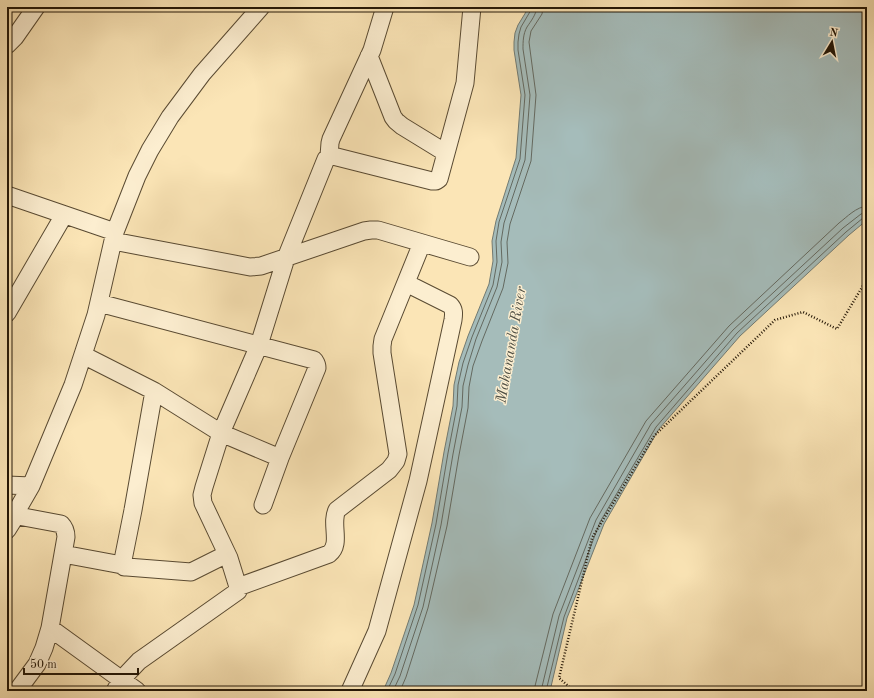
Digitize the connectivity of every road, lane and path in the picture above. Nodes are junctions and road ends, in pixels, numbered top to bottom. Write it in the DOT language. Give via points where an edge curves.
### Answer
graph roads {
  1 [pos="36,7"];
  2 [pos="261,7"];
  3 [pos="385,7"];
  4 [pos="472,7"];
  5 [pos="7,45"];
  6 [pos="369,56"];
  7 [pos="446,153"];
  8 [pos="329,156"];
  9 [pos="7,195"];
  10 [pos="64,215"];
  11 [pos="114,237"];
  12 [pos="422,243"];
  13 [pos="470,257"];
  14 [pos="286,258"];
  15 [pos="867,279"];
  16 [pos="406,283"];
  17 [pos="99,303"];
  18 [pos="7,313"];
  19 [pos="259,345"];
  20 [pos="83,355"];
  21 [pos="154,391"];
  22 [pos="221,434"];
  23 [pos="280,458"];
  24 [pos="7,485"];
  25 [pos="32,486"];
  26 [pos="263,505"];
  27 [pos="17,514"];
  28 [pos="7,530"];
  29 [pos="63,554"];
  30 [pos="227,554"];
  31 [pos="122,565"];
  32 [pos="238,587"];
  33 [pos="50,628"];
  34 [pos="118,686"];
  35 [pos="17,691"];
  36 [pos="137,691"];
  37 [pos="350,691"];
  38 [pos="574,691"];
  1 -- 5 [label="street"];
  2 -- 11 [label="street" via="202,74 170,117 137,176"];
  3 -- 6 [label="street"];
  4 -- 7 [label="street" via="465,83"];
  6 -- 7 [label="street" via="396,121"];
  6 -- 8 [label="street" via="331,139"];
  7 -- 8 [label="street" via="439,179 436,181"];
  8 -- 14 [label="street"];
  9 -- 10 [label="street"];
  10 -- 11 [label="street"];
  10 -- 18 [label="street"];
  11 -- 14 [label="street" via="250,267"];
  11 -- 17 [label="street"];
  12 -- 13 [label="street"];
  12 -- 14 [label="street" via="371,230"];
  12 -- 16 [label="street"];
  14 -- 19 [label="street"];
  15 -- 38 [label="path" via="837,329 803,312 775,320 654,436 592,538 559,678"];
  16 -- 32 [label="street" via="382,346 398,454 396,461 389,470 337,510 334,518 335,545 329,554"];
  16 -- 37 [label="street" via="450,304 454,312 453,320 418,481 377,631"];
  17 -- 19 [label="street"];
  17 -- 20 [label="street"];
  19 -- 22 [label="street"];
  19 -- 23 [label="street" via="314,360 317,365"];
  20 -- 21 [label="street"];
  20 -- 25 [label="street"];
  21 -- 22 [label="street"];
  21 -- 31 [label="street"];
  22 -- 23 [label="street"];
  22 -- 30 [label="street" via="202,495 203,503"];
  23 -- 26 [label="street"];
  24 -- 25 [label="street"];
  25 -- 27 [label="street"];
  27 -- 28 [label="street"];
  27 -- 29 [label="street" via="61,524 66,532"];
  29 -- 31 [label="street"];
  29 -- 33 [label="street"];
  30 -- 31 [label="street" via="191,572"];
  30 -- 32 [label="street"];
  32 -- 34 [label="street" via="237,592 139,661"];
  33 -- 34 [label="street"];
  33 -- 35 [label="street" via="37,664"];
  34 -- 36 [label="street"];
}
